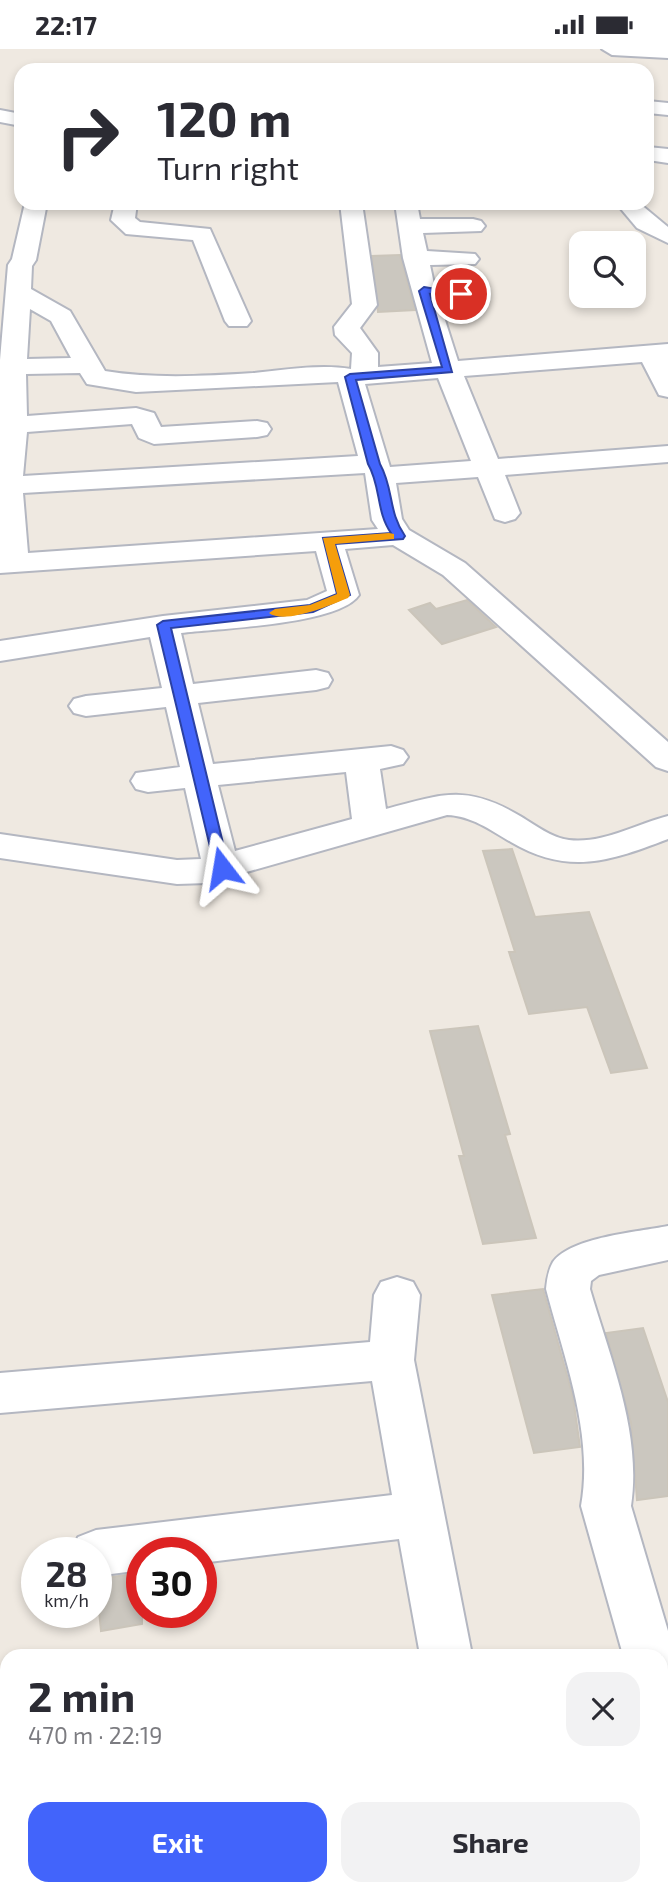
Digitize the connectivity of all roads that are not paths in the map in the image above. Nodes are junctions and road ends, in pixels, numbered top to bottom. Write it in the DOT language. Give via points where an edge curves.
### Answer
graph roads {
  1 [pos="668,52"];
  2 [pos="616,56"];
  3 [pos="668,65"];
  4 [pos="33,210"];
  5 [pos="125,210"];
  6 [pos="359,210"];
  7 [pos="633,210"];
  8 [pos="481,215"];
  9 [pos="668,236"];
  10 [pos="396,241"];
  11 [pos="467,259"];
  12 [pos="12,260"];
  13 [pos="424,291"];
  14 [pos="19,292"];
  15 [pos="475,304"];
  16 [pos="238,321"];
  17 [pos="659,353"];
  18 [pos="86,365"];
  19 [pos="7,368"];
  20 [pos="448,370"];
  21 [pos="356,377"];
  22 [pos="248,381"];
  23 [pos="668,389"];
  24 [pos="7,425"];
  25 [pos="257,429"];
  26 [pos="668,454"];
  27 [pos="489,467"];
  28 [pos="268,470"];
  29 [pos="378,470"];
  30 [pos="4,485"];
  31 [pos="505,513"];
  32 [pos="399,536"];
  33 [pos="328,541"];
  34 [pos="7,563"];
  35 [pos="163,625"];
  36 [pos="0,651"];
  37 [pos="316,680"];
  38 [pos="180,695"];
  39 [pos="86,706"];
  40 [pos="668,759"];
  41 [pos="200,776"];
  42 [pos="148,781"];
  43 [pos="371,824"];
  44 [pos="668,827"];
  45 [pos="0,846"];
  46 [pos="222,868"];
  47 [pos="668,1243"];
  48 [pos="397,1295"];
  49 [pos="391,1360"];
  50 [pos="0,1393"];
  51 [pos="420,1514"];
  52 [pos="112,1551"];
  53 [pos="445,1649"];
  54 [pos="647,1649"];
  1 -- 2 [label="street"];
  2 -- 3 [label="street"];
  4 -- 12 [label="street"];
  5 -- 16 [label="street" via="123,220 134,229 202,234"];
  6 -- 10 [label="street"];
  7 -- 9 [label="street" via="649,227"];
  8 -- 10 [label="street"];
  10 -- 11 [label="street"];
  10 -- 13 [label="street"];
  10 -- 21 [label="street" via="365,305 347,327 348,335 364,346 368,359"];
  12 -- 14 [label="street" via="20,265"];
  13 -- 15 [label="street" via="452,291"];
  13 -- 20 [label="street"];
  14 -- 18 [label="street" via="61,316"];
  14 -- 19 [label="street"];
  17 -- 20 [label="street"];
  17 -- 23 [label="street"];
  18 -- 19 [label="street"];
  18 -- 22 [label="street" via="96,378 110,382"];
  19 -- 24 [label="street"];
  20 -- 21 [label="street"];
  20 -- 27 [label="street"];
  21 -- 22 [label="street" via="337,374"];
  21 -- 29 [label="street"];
  22 -- 25 [label="street"];
  24 -- 25 [label="street" via="136,416 145,419 154,436"];
  24 -- 30 [label="street"];
  25 -- 28 [label="street"];
  26 -- 27 [label="street"];
  27 -- 29 [label="street"];
  27 -- 31 [label="street"];
  28 -- 29 [label="street"];
  28 -- 30 [label="street"];
  29 -- 32 [label="street" via="387,520"];
  30 -- 34 [label="street"];
  32 -- 33 [label="street"];
  32 -- 40 [label="street" via="454,569"];
  33 -- 34 [label="street"];
  33 -- 35 [label="street" via="344,595 313,608"];
  35 -- 36 [label="street"];
  35 -- 38 [label="street"];
  37 -- 38 [label="street"];
  38 -- 39 [label="street"];
  38 -- 41 [label="street"];
  41 -- 42 [label="street"];
  41 -- 43 [label="street" via="376,758"];
  41 -- 46 [label="street"];
  43 -- 44 [label="street" via="457,803 477,807 550,846 579,852"];
  43 -- 46 [label="street"];
  45 -- 46 [label="street" via="177,872"];
  47 -- 54 [label="street" via="586,1260 570,1273 568,1290 611,1456 611,1493 606,1506"];
  48 -- 49 [label="street"];
  49 -- 50 [label="street"];
  49 -- 51 [label="street"];
  51 -- 52 [label="street"];
  51 -- 53 [label="street"];
}
